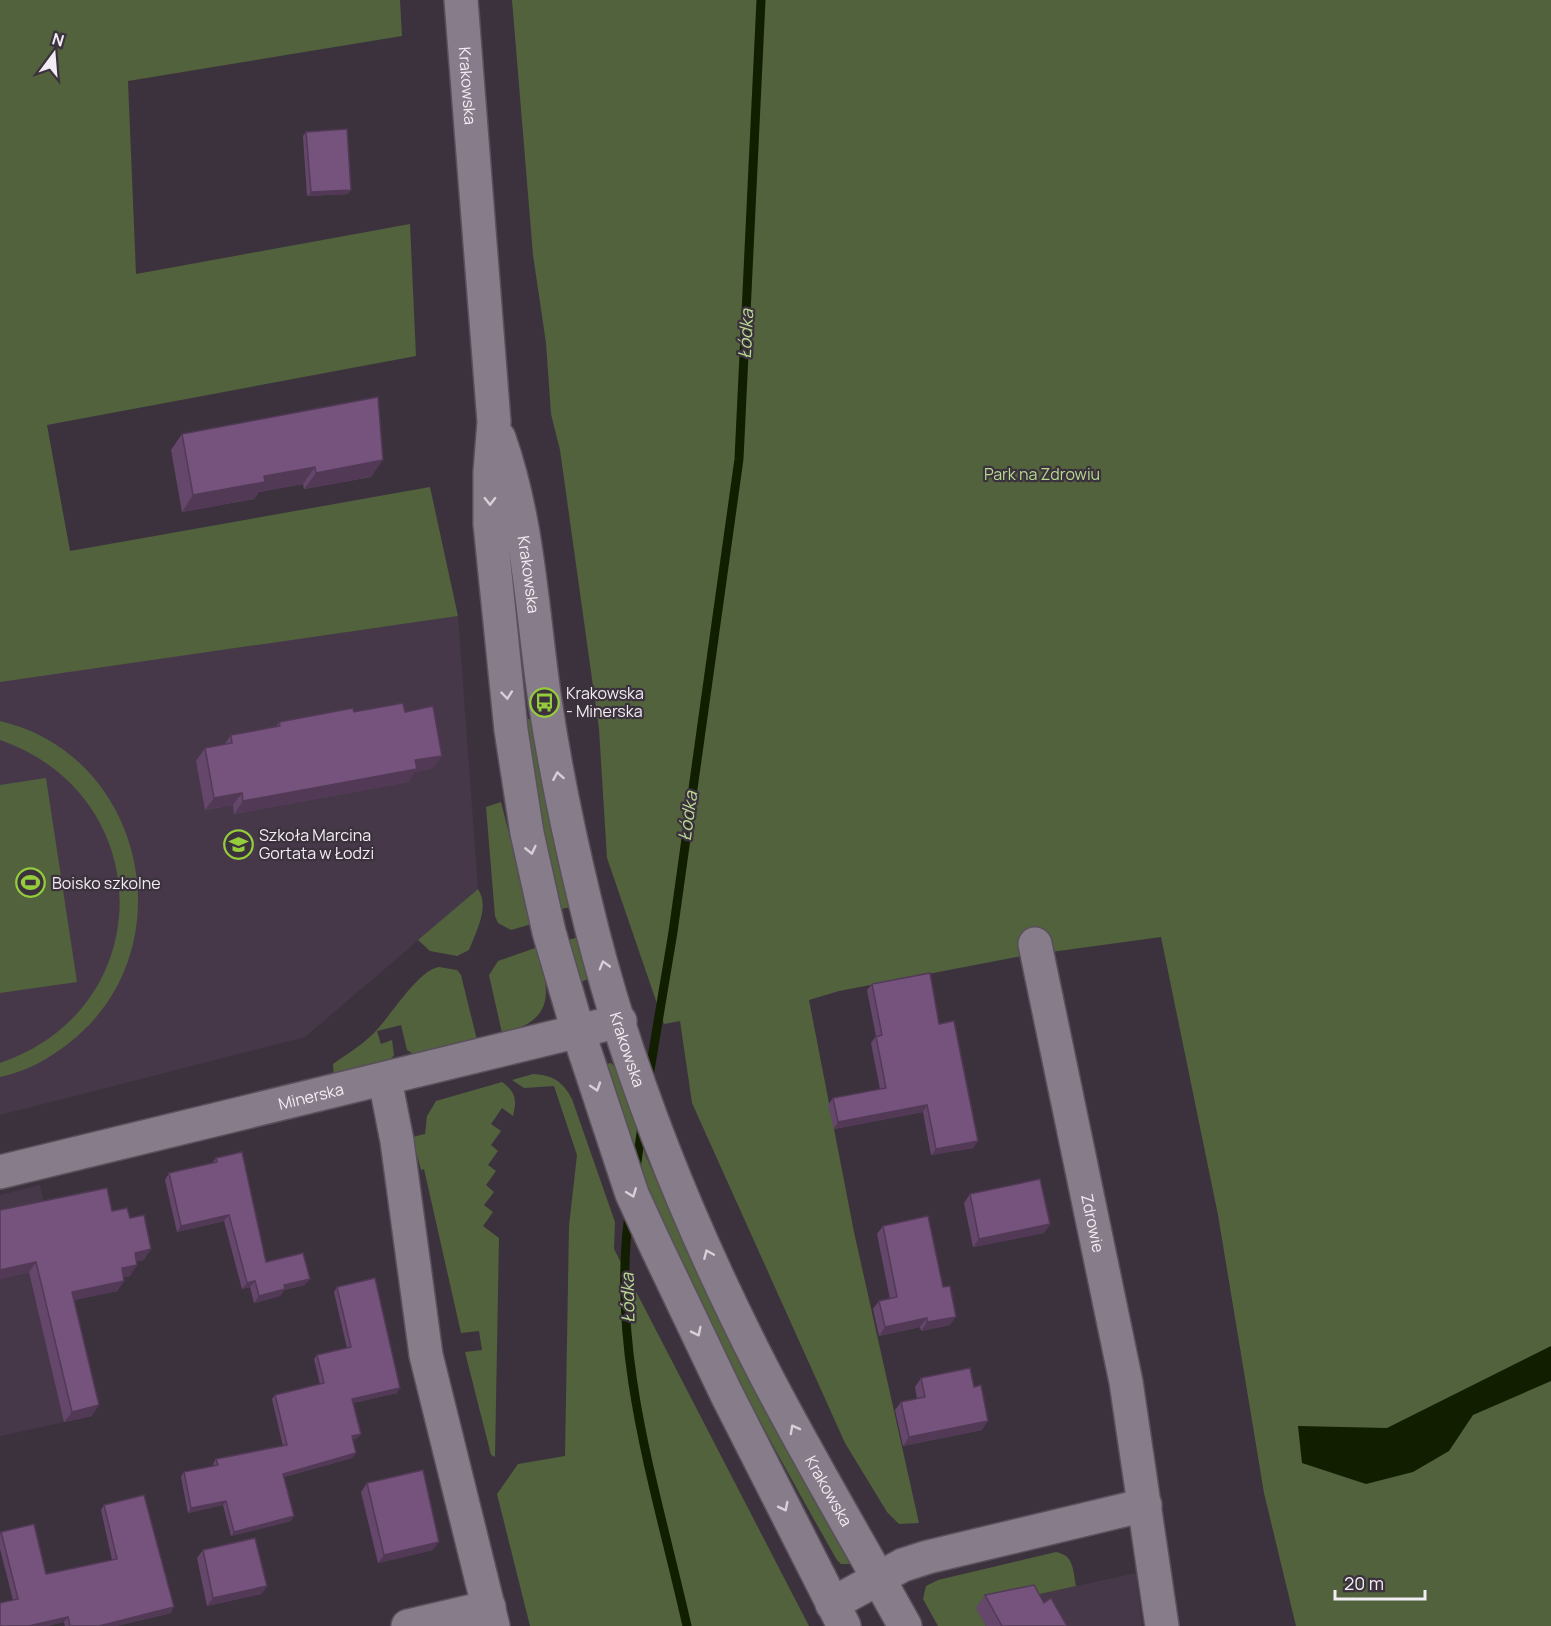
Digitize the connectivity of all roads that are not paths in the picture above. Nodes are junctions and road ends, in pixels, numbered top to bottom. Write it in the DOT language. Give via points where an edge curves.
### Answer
graph roads {
  1 [pos="461,0"];
  2 [pos="494,422"];
  3 [pos="1035,944"];
  4 [pos="578,1031"];
  5 [pos="624,1036"];
  6 [pos="385,1080"];
  7 [pos="0,1172"];
  8 [pos="1145,1505"];
  9 [pos="878,1579"];
  10 [pos="838,1615"];
  11 [pos="491,1617"];
  12 [pos="408,1626"];
  13 [pos="905,1626"];
  14 [pos="1162,1626"];
  1 -- 2 [label="main road, Krakowska"];
  2 -- 4 [label="main road, Krakowska, one-way" via="490,524 510,730 529,844"];
  5 -- 2 [label="main road, Krakowska, one-way" via="586,904 563,801 545,702 523,523"];
  3 -- 8 [label="main road, Zdrowie" via="1126,1383"];
  4 -- 5 [label="main road, Minerska"];
  4 -- 6 [label="main road, Minerska"];
  4 -- 10 [label="main road, Krakowska, one-way" via="632,1194"];
  9 -- 5 [label="main road, Krakowska, one-way" via="728,1299 661,1144"];
  6 -- 7 [label="main road, Minerska"];
  6 -- 11 [label="main road" via="426,1355"];
  8 -- 9 [label="main road" via="944,1552 903,1565"];
  8 -- 14 [label="main road, Zdrowie"];
  9 -- 10 [label="main road"];
  9 -- 13 [label="main road, Krakowska"];
  11 -- 12 [label="main road"];
}
